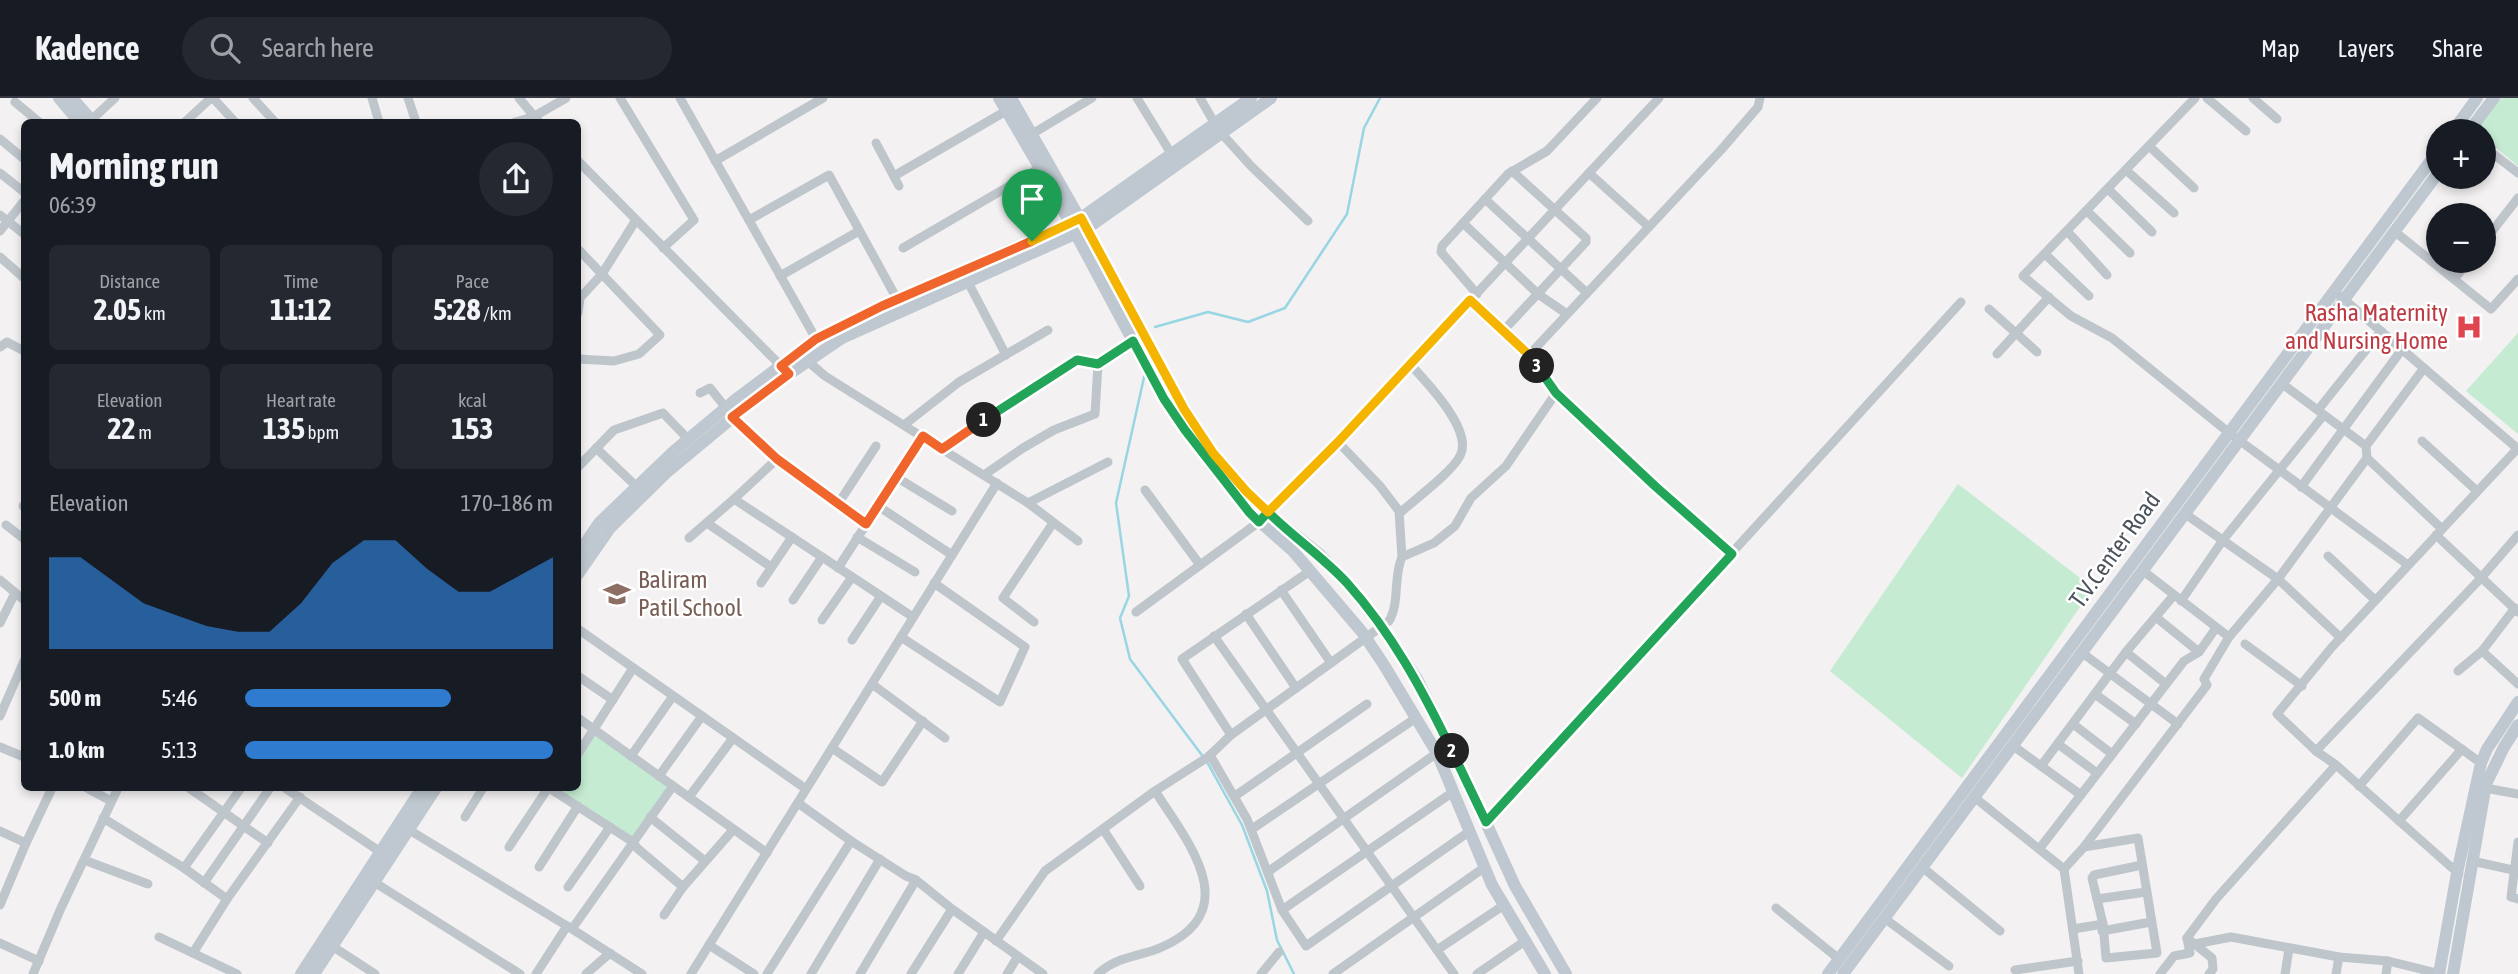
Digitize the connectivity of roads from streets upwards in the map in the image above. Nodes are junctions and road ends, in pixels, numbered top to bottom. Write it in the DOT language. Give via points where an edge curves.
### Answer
graph roads {
  1 [pos="59,98"];
  2 [pos="72,98"];
  3 [pos="115,98"];
  4 [pos="212,98"];
  5 [pos="253,98"];
  6 [pos="372,98"];
  7 [pos="408,98"];
  8 [pos="519,98"];
  9 [pos="566,98"];
  10 [pos="620,98"];
  11 [pos="680,98"];
  12 [pos="823,98"];
  13 [pos="999,98"];
  14 [pos="1092,98"];
  15 [pos="1137,98"];
  16 [pos="1199,98"];
  17 [pos="1251,98"];
  18 [pos="1271,98"];
  19 [pos="1597,98"];
  20 [pos="1659,98"];
  21 [pos="1760,98"];
  22 [pos="2195,98"];
  23 [pos="2207,98"];
  24 [pos="2253,98"];
  25 [pos="2477,98"];
  26 [pos="2494,98"];
  27 [pos="1010,101"];
  28 [pos="15,102"];
  29 [pos="1235,118"];
  30 [pos="35,119"];
  31 [pos="84,119"];
  32 [pos="86,119"];
  33 [pos="91,119"];
  34 [pos="188,119"];
  35 [pos="232,119"];
  36 [pos="272,119"];
  37 [pos="378,119"];
  38 [pos="415,119"];
  39 [pos="535,119"];
  40 [pos="537,119"];
  41 [pos="2277,119"];
  42 [pos="2461,119"];
  43 [pos="2478,119"];
  44 [pos="1219,129"];
  45 [pos="2246,131"];
  46 [pos="1032,134"];
  47 [pos="0,139"];
  48 [pos="876,144"];
  49 [pos="2149,146"];
  50 [pos="1172,155"];
  51 [pos="21,156"];
  52 [pos="2496,156"];
  53 [pos="715,161"];
  54 [pos="581,164"];
  55 [pos="1040,168"];
  56 [pos="2426,168"];
  57 [pos="2126,170"];
  58 [pos="1512,171"];
  59 [pos="0,173"];
  60 [pos="1590,173"];
  61 [pos="2518,173"];
  62 [pos="894,176"];
  63 [pos="899,186"];
  64 [pos="2194,188"];
  65 [pos="2108,189"];
  66 [pos="2426,189"];
  67 [pos="21,190"];
  68 [pos="2518,198"];
  69 [pos="1485,199"];
  70 [pos="21,204"];
  71 [pos="1554,211"];
  72 [pos="2087,211"];
  73 [pos="2174,213"];
  74 [pos="4,218"];
  75 [pos="636,220"];
  76 [pos="748,220"];
  77 [pos="1308,221"];
  78 [pos="1463,223"];
  79 [pos="1078,226"];
  80 [pos="2496,226"];
  81 [pos="1649,227"];
  82 [pos="2394,230"];
  83 [pos="0,231"];
  84 [pos="859,231"];
  85 [pos="2067,231"];
  86 [pos="21,232"];
  87 [pos="2152,232"];
  88 [pos="1528,239"];
  89 [pos="904,247"];
  90 [pos="663,248"];
  91 [pos="581,252"];
  92 [pos="2130,253"];
  93 [pos="2045,254"];
  94 [pos="0,257"];
  95 [pos="1505,264"];
  96 [pos="1561,269"];
  97 [pos="2459,273"];
  98 [pos="602,274"];
  99 [pos="21,275"];
  100 [pos="2108,275"];
  101 [pos="780,276"];
  102 [pos="2454,279"];
  103 [pos="2518,279"];
  104 [pos="968,282"];
  105 [pos="1587,293"];
  106 [pos="1538,294"];
  107 [pos="2338,294"];
  108 [pos="581,296"];
  109 [pos="2089,296"];
  110 [pos="1474,297"];
  111 [pos="2049,297"];
  112 [pos="897,299"];
  113 [pos="1961,302"];
  114 [pos="1989,309"];
  115 [pos="1567,314"];
  116 [pos="1048,330"];
  117 [pos="1503,331"];
  118 [pos="2382,331"];
  119 [pos="2016,333"];
  120 [pos="816,339"];
  121 [pos="1133,341"];
  122 [pos="2,342"];
  123 [pos="2403,348"];
  124 [pos="21,349"];
  125 [pos="2037,352"];
  126 [pos="1997,354"];
  127 [pos="1006,355"];
  128 [pos="1529,355"];
  129 [pos="803,357"];
  130 [pos="581,359"];
  131 [pos="1098,364"];
  132 [pos="1410,364"];
  133 [pos="2424,368"];
  134 [pos="785,370"];
  135 [pos="2281,383"];
  136 [pos="700,393"];
  137 [pos="1556,393"];
  138 [pos="729,412"];
  139 [pos="2320,413"];
  140 [pos="904,425"];
  141 [pos="2345,429"];
  142 [pos="923,436"];
  143 [pos="2234,436"];
  144 [pos="688,439"];
  145 [pos="2422,441"];
  146 [pos="1338,442"];
  147 [pos="876,446"];
  148 [pos="2366,446"];
  149 [pos="596,448"];
  150 [pos="942,449"];
  151 [pos="2518,449"];
  152 [pos="2367,458"];
  153 [pos="777,459"];
  154 [pos="1108,462"];
  155 [pos="581,464"];
  156 [pos="2278,468"];
  157 [pos="985,475"];
  158 [pos="896,477"];
  159 [pos="997,483"];
  160 [pos="637,487"];
  161 [pos="2301,487"];
  162 [pos="1145,490"];
  163 [pos="2477,491"];
  164 [pos="734,499"];
  165 [pos="1028,503"];
  166 [pos="838,504"];
  167 [pos="878,506"];
  168 [pos="2330,508"];
  169 [pos="952,511"];
  170 [pos="1400,513"];
  171 [pos="2184,513"];
  172 [pos="1264,517"];
  173 [pos="707,523"];
  174 [pos="1053,523"];
  175 [pos="866,524"];
  176 [pos="6,525"];
  177 [pos="2439,532"];
  178 [pos="2518,535"];
  179 [pos="21,537"];
  180 [pos="792,537"];
  181 [pos="858,537"];
  182 [pos="689,538"];
  183 [pos="2223,540"];
  184 [pos="1079,541"];
  185 [pos="581,551"];
  186 [pos="1732,554"];
  187 [pos="952,555"];
  188 [pos="2328,556"];
  189 [pos="822,557"];
  190 [pos="1402,557"];
  191 [pos="1200,565"];
  192 [pos="2408,565"];
  193 [pos="771,567"];
  194 [pos="838,568"];
  195 [pos="2142,570"];
  196 [pos="1310,571"];
  197 [pos="915,572"];
  198 [pos="852,577"];
  199 [pos="2481,578"];
  200 [pos="2278,579"];
  201 [pos="0,580"];
  202 [pos="761,583"];
  203 [pos="934,583"];
  204 [pos="1281,590"];
  205 [pos="15,593"];
  206 [pos="881,596"];
  207 [pos="21,598"];
  208 [pos="2177,598"];
  209 [pos="793,600"];
  210 [pos="2375,600"];
  211 [pos="2516,610"];
  212 [pos="1136,612"];
  213 [pos="1246,614"];
  214 [pos="914,617"];
  215 [pos="2157,618"];
  216 [pos="822,620"];
  217 [pos="1034,622"];
  218 [pos="0,623"];
  219 [pos="1382,627"];
  220 [pos="2216,628"];
  221 [pos="581,631"];
  222 [pos="1214,636"];
  223 [pos="901,637"];
  224 [pos="2229,637"];
  225 [pos="1366,638"];
  226 [pos="2341,638"];
  227 [pos="852,640"];
  228 [pos="2245,644"];
  229 [pos="2482,651"];
  230 [pos="2081,652"];
  231 [pos="2126,652"];
  232 [pos="2199,652"];
  233 [pos="1331,663"];
  234 [pos="21,668"];
  235 [pos="634,668"];
  236 [pos="2458,671"];
  237 [pos="2111,673"];
  238 [pos="581,678"];
  239 [pos="872,684"];
  240 [pos="2166,684"];
  241 [pos="2518,684"];
  242 [pos="2302,686"];
  243 [pos="1296,688"];
  244 [pos="2095,694"];
  245 [pos="673,696"];
  246 [pos="613,700"];
  247 [pos="2518,702"];
  248 [pos="2151,703"];
  249 [pos="1367,704"];
  250 [pos="1265,710"];
  251 [pos="0,716"];
  252 [pos="702,716"];
  253 [pos="1416,718"];
  254 [pos="581,720"];
  255 [pos="923,721"];
  256 [pos="2073,724"];
  257 [pos="2136,724"];
  258 [pos="2178,724"];
  259 [pos="2518,725"];
  260 [pos="593,729"];
  261 [pos="1231,735"];
  262 [pos="733,738"];
  263 [pos="945,738"];
  264 [pos="2058,744"];
  265 [pos="2012,745"];
  266 [pos="0,747"];
  267 [pos="832,748"];
  268 [pos="581,749"];
  269 [pos="2462,749"];
  270 [pos="2316,751"];
  271 [pos="1296,753"];
  272 [pos="1437,753"];
  273 [pos="2112,754"];
  274 [pos="21,756"];
  275 [pos="631,756"];
  276 [pos="1206,758"];
  277 [pos="2482,763"];
  278 [pos="2336,765"];
  279 [pos="2041,766"];
  280 [pos="2097,773"];
  281 [pos="659,776"];
  282 [pos="673,786"];
  283 [pos="1319,786"];
  284 [pos="2359,786"];
  285 [pos="2485,788"];
  286 [pos="806,789"];
  287 [pos="51,791"];
  288 [pos="93,791"];
  289 [pos="116,791"];
  290 [pos="194,791"];
  291 [pos="240,791"];
  292 [pos="268,791"];
  293 [pos="290,791"];
  294 [pos="420,791"];
  295 [pos="433,791"];
  296 [pos="481,791"];
  297 [pos="550,791"];
  298 [pos="556,791"];
  299 [pos="1155,791"];
  300 [pos="1454,792"];
  301 [pos="2081,794"];
  302 [pos="2518,794"];
  303 [pos="1235,796"];
  304 [pos="300,797"];
  305 [pos="689,797"];
  306 [pos="1974,797"];
  307 [pos="111,801"];
  308 [pos="798,803"];
  309 [pos="578,806"];
  310 [pos="224,812"];
  311 [pos="465,817"];
  312 [pos="650,817"];
  313 [pos="103,818"];
  314 [pos="1343,819"];
  315 [pos="2399,821"];
  316 [pos="1486,822"];
  317 [pos="243,825"];
  318 [pos="403,826"];
  319 [pos="610,827"];
  320 [pos="1103,829"];
  321 [pos="733,830"];
  322 [pos="1252,830"];
  323 [pos="0,831"];
  324 [pos="1469,831"];
  325 [pos="851,841"];
  326 [pos="633,842"];
  327 [pos="2518,842"];
  328 [pos="26,843"];
  329 [pos="268,843"];
  330 [pos="509,847"];
  331 [pos="2084,847"];
  332 [pos="2040,848"];
  333 [pos="1367,852"];
  334 [pos="766,853"];
  335 [pos="384,855"];
  336 [pos="880,859"];
  337 [pos="84,860"];
  338 [pos="705,861"];
  339 [pos="2472,861"];
  340 [pos="2143,865"];
  341 [pos="539,867"];
  342 [pos="1485,867"];
  343 [pos="1922,867"];
  344 [pos="184,868"];
  345 [pos="2064,869"];
  346 [pos="2516,870"];
  347 [pos="1269,871"];
  348 [pos="2463,874"];
  349 [pos="916,880"];
  350 [pos="374,881"];
  351 [pos="204,883"];
  352 [pos="148,884"];
  353 [pos="1391,885"];
  354 [pos="1140,886"];
  355 [pos="568,887"];
  356 [pos="683,887"];
  357 [pos="2146,892"];
  358 [pos="227,899"];
  359 [pos="2097,899"];
  360 [pos="2518,900"];
  361 [pos="0,905"];
  362 [pos="1504,905"];
  363 [pos="1776,908"];
  364 [pos="952,909"];
  365 [pos="1282,910"];
  366 [pos="664,915"];
  367 [pos="1884,918"];
  368 [pos="1414,919"];
  369 [pos="2151,922"];
  370 [pos="569,927"];
  371 [pos="2103,928"];
  372 [pos="2073,929"];
  373 [pos="2000,930"];
  374 [pos="984,932"];
  375 [pos="159,937"];
  376 [pos="996,941"];
  377 [pos="1525,941"];
  378 [pos="2191,941"];
  379 [pos="0,943"];
  380 [pos="709,945"];
  381 [pos="332,946"];
  382 [pos="2289,949"];
  383 [pos="1437,950"];
  384 [pos="1279,952"];
  385 [pos="193,953"];
  386 [pos="610,953"];
  387 [pos="1018,956"];
  388 [pos="2339,957"];
  389 [pos="1839,959"];
  390 [pos="39,961"];
  391 [pos="2078,961"];
  392 [pos="2388,961"];
  393 [pos="1949,966"];
  394 [pos="2015,970"];
  395 [pos="1543,973"];
  396 [pos="33,974"];
  397 [pos="237,974"];
  398 [pos="301,974"];
  399 [pos="314,974"];
  400 [pos="375,974"];
  401 [pos="520,974"];
  402 [pos="536,974"];
  403 [pos="586,974"];
  404 [pos="642,974"];
  405 [pos="691,974"];
  406 [pos="754,974"];
  407 [pos="767,974"];
  408 [pos="811,974"];
  409 [pos="860,974"];
  410 [pos="911,974"];
  411 [pos="958,974"];
  412 [pos="1007,974"];
  413 [pos="1043,974"];
  414 [pos="1098,974"];
  415 [pos="1261,974"];
  416 [pos="1332,974"];
  417 [pos="1454,974"];
  418 [pos="1478,974"];
  419 [pos="1566,974"];
  420 [pos="1828,974"];
  421 [pos="1843,974"];
  422 [pos="2079,974"];
  423 [pos="2160,974"];
  424 [pos="2209,974"];
  425 [pos="2285,974"];
  426 [pos="2336,974"];
  427 [pos="2386,974"];
  428 [pos="2440,974"];
  429 [pos="2453,974"];
  1 -- 31 [label="street"];
  2 -- 32 [label="street"];
  3 -- 33 [label="street"];
  4 -- 34 [label="street"];
  4 -- 35 [label="street"];
  5 -- 36 [label="street"];
  6 -- 37 [label="street"];
  7 -- 38 [label="street"];
  8 -- 39 [label="street"];
  9 -- 40 [label="street"];
  10 -- 90 [label="street" via="694,220"];
  11 -- 53 [label="street"];
  12 -- 53 [label="street"];
  13 -- 27 [label="street"];
  14 -- 46 [label="street"];
  15 -- 50 [label="street"];
  16 -- 44 [label="street"];
  17 -- 29 [label="street"];
  18 -- 29 [label="street"];
  19 -- 58 [label="street" via="1556,142"];
  20 -- 60 [label="street"];
  21 -- 81 [label="street" via="1758,107 1721,150"];
  22 -- 49 [label="street"];
  23 -- 45 [label="street"];
  24 -- 41 [label="street"];
  25 -- 42 [label="street"];
  26 -- 43 [label="street"];
  27 -- 46 [label="street"];
  27 -- 55 [label="street"];
  27 -- 62 [label="street"];
  28 -- 30 [label="street"];
  29 -- 44 [label="street"];
  44 -- 50 [label="street"];
  44 -- 77 [label="street"];
  44 -- 79 [label="street"];
  46 -- 79 [label="street"];
  47 -- 51 [label="street"];
  48 -- 62 [label="street"];
  49 -- 57 [label="street"];
  49 -- 64 [label="street"];
  50 -- 79 [label="street"];
  52 -- 61 [label="street"];
  53 -- 76 [label="street"];
  54 -- 75 [label="street"];
  55 -- 79 [label="street"];
  55 -- 89 [label="street"];
  56 -- 107 [label="street, T.V.Center Road"];
  57 -- 65 [label="street"];
  57 -- 73 [label="street"];
  58 -- 69 [label="street"];
  58 -- 71 [label="street"];
  59 -- 67 [label="street"];
  60 -- 71 [label="street"];
  60 -- 81 [label="street"];
  62 -- 63 [label="street"];
  65 -- 72 [label="street"];
  65 -- 87 [label="street"];
  66 -- 82 [label="street, T.V.Center Road"];
  68 -- 80 [label="street"];
  69 -- 78 [label="street"];
  69 -- 88 [label="street"];
  70 -- 74 [label="street"];
  71 -- 88 [label="street"];
  71 -- 96 [label="street" via="1586,242"];
  72 -- 85 [label="street"];
  72 -- 92 [label="street"];
  74 -- 83 [label="street"];
  74 -- 86 [label="street"];
  75 -- 90 [label="street"];
  75 -- 98 [label="street"];
  76 -- 84 [label="street" via="829,175"];
  76 -- 101 [label="street"];
  78 -- 95 [label="street"];
  78 -- 110 [label="street" via="1441,249"];
  79 -- 104 [label="street"];
  79 -- 112 [label="street"];
  79 -- 121 [label="street"];
  79 -- 172 [label="street" via="1184,409"];
  81 -- 105 [label="street"];
  82 -- 102 [label="street"];
  82 -- 107 [label="street, T.V.Center Road"];
  84 -- 101 [label="street"];
  84 -- 112 [label="street"];
  85 -- 93 [label="street"];
  85 -- 100 [label="street"];
  88 -- 95 [label="street"];
  88 -- 96 [label="street"];
  90 -- 134 [label="street"];
  91 -- 98 [label="street"];
  93 -- 109 [label="street"];
  93 -- 111 [label="street" via="2024,276"];
  94 -- 99 [label="street"];
  95 -- 106 [label="street"];
  95 -- 110 [label="street"];
  96 -- 105 [label="street"];
  96 -- 106 [label="street"];
  97 -- 102 [label="street"];
  98 -- 108 [label="street"];
  98 -- 130 [label="street" via="660,335 639,354 614,360"];
  101 -- 120 [label="street"];
  102 -- 103 [label="street" via="2491,309"];
  104 -- 127 [label="street"];
  104 -- 129 [label="street"];
  105 -- 115 [label="street"];
  106 -- 115 [label="street"];
  106 -- 117 [label="street"];
  107 -- 118 [label="street"];
  107 -- 135 [label="street, T.V.Center Road"];
  107 -- 143 [label="street, T.V.Center Road"];
  110 -- 117 [label="street"];
  110 -- 132 [label="street"];
  111 -- 119 [label="street"];
  111 -- 143 [label="street" via="2071,316 2112,338"];
  112 -- 120 [label="street"];
  113 -- 186 [label="street"];
  114 -- 119 [label="street"];
  115 -- 128 [label="street"];
  116 -- 127 [label="street"];
  117 -- 128 [label="street"];
  118 -- 123 [label="street"];
  118 -- 139 [label="street"];
  119 -- 125 [label="street"];
  119 -- 126 [label="street"];
  120 -- 129 [label="street"];
  121 -- 131 [label="street"];
  121 -- 172 [label="street" via="1185,430 1249,512"];
  122 -- 124 [label="street"];
  123 -- 133 [label="street"];
  123 -- 141 [label="street"];
  127 -- 140 [label="street" via="959,382"];
  128 -- 137 [label="street"];
  129 -- 134 [label="street"];
  129 -- 140 [label="street"];
  131 -- 150 [label="street" via="1077,360"];
  131 -- 157 [label="street" via="1094,414 1054,429"];
  132 -- 146 [label="street"];
  132 -- 170 [label="street" via="1441,399 1462,449 1455,463"];
  133 -- 148 [label="street"];
  133 -- 151 [label="street"];
  134 -- 138 [label="street"];
  135 -- 139 [label="street"];
  135 -- 143 [label="street, T.V.Center Road"];
  136 -- 138 [label="street" via="710,388"];
  137 -- 186 [label="street"];
  137 -- 190 [label="street" via="1506,466 1471,498 1455,526"];
  138 -- 144 [label="street"];
  138 -- 153 [label="street"];
  138 -- 185 [label="street"];
  139 -- 141 [label="street"];
  139 -- 156 [label="street"];
  140 -- 142 [label="street"];
  141 -- 148 [label="street"];
  141 -- 161 [label="street"];
  142 -- 150 [label="street"];
  142 -- 158 [label="street"];
  143 -- 156 [label="street"];
  143 -- 171 [label="street, T.V.Center Road"];
  143 -- 389 [label="street, T.V.Center Road"];
  144 -- 149 [label="street" via="663,413 614,430"];
  144 -- 160 [label="street"];
  145 -- 163 [label="street"];
  146 -- 170 [label="street"];
  146 -- 172 [label="street"];
  147 -- 166 [label="street"];
  148 -- 152 [label="street"];
  149 -- 155 [label="street"];
  149 -- 160 [label="street"];
  150 -- 157 [label="street"];
  151 -- 163 [label="street"];
  152 -- 168 [label="street"];
  152 -- 177 [label="street"];
  153 -- 164 [label="street"];
  153 -- 166 [label="street"];
  154 -- 165 [label="street"];
  156 -- 161 [label="street"];
  156 -- 183 [label="street"];
  157 -- 159 [label="street"];
  158 -- 167 [label="street"];
  158 -- 169 [label="street"];
  159 -- 165 [label="street"];
  159 -- 187 [label="street"];
  160 -- 185 [label="street" via="599,523"];
  161 -- 168 [label="street"];
  162 -- 191 [label="street"];
  163 -- 177 [label="street"];
  164 -- 173 [label="street"];
  164 -- 180 [label="street"];
  165 -- 174 [label="street"];
  166 -- 175 [label="street"];
  167 -- 175 [label="street"];
  167 -- 187 [label="street"];
  168 -- 192 [label="street"];
  168 -- 200 [label="street"];
  170 -- 190 [label="street"];
  171 -- 183 [label="street"];
  171 -- 195 [label="street, T.V.Center Road"];
  172 -- 191 [label="street"];
  172 -- 196 [label="street"];
  172 -- 219 [label="street" via="1319,554"];
  173 -- 182 [label="street"];
  173 -- 193 [label="street"];
  174 -- 184 [label="street"];
  174 -- 217 [label="street" via="1003,598"];
  175 -- 181 [label="street"];
  176 -- 179 [label="street"];
  177 -- 192 [label="street"];
  177 -- 199 [label="street"];
  178 -- 199 [label="street"];
  180 -- 189 [label="street"];
  180 -- 193 [label="street"];
  181 -- 194 [label="street"];
  181 -- 197 [label="street"];
  183 -- 200 [label="street"];
  183 -- 208 [label="street"];
  186 -- 316 [label="street"];
  187 -- 203 [label="street"];
  188 -- 210 [label="street"];
  189 -- 194 [label="street"];
  189 -- 209 [label="street"];
  190 -- 219 [label="street" via="1392,615"];
  191 -- 212 [label="street"];
  192 -- 210 [label="street"];
  193 -- 202 [label="street"];
  194 -- 198 [label="street"];
  195 -- 208 [label="street"];
  195 -- 230 [label="street, T.V.Center Road"];
  196 -- 204 [label="street"];
  196 -- 225 [label="street"];
  198 -- 206 [label="street"];
  198 -- 216 [label="street"];
  199 -- 211 [label="street"];
  199 -- 270 [label="street"];
  200 -- 224 [label="street"];
  200 -- 226 [label="street"];
  201 -- 205 [label="street"];
  203 -- 214 [label="street"];
  203 -- 223 [label="street" via="1025,647 1000,702"];
  204 -- 213 [label="street"];
  204 -- 233 [label="street"];
  205 -- 207 [label="street"];
  205 -- 218 [label="street"];
  206 -- 214 [label="street"];
  206 -- 227 [label="street"];
  208 -- 215 [label="street"];
  208 -- 220 [label="street"];
  210 -- 226 [label="street"];
  211 -- 229 [label="street"];
  213 -- 222 [label="street"];
  213 -- 243 [label="street"];
  214 -- 223 [label="street"];
  215 -- 231 [label="street"];
  215 -- 232 [label="street"];
  219 -- 225 [label="street"];
  219 -- 316 [label="street" via="1417,679"];
  220 -- 224 [label="street"];
  220 -- 232 [label="street"];
  221 -- 235 [label="street"];
  222 -- 250 [label="street"];
  222 -- 261 [label="street" via="1182,661"];
  223 -- 239 [label="street"];
  224 -- 258 [label="street" via="2204,679 2207,685"];
  225 -- 233 [label="street"];
  225 -- 253 [label="street"];
  226 -- 242 [label="street"];
  228 -- 242 [label="street"];
  229 -- 236 [label="street"];
  229 -- 241 [label="street"];
  230 -- 237 [label="street"];
  230 -- 265 [label="street, T.V.Center Road"];
  231 -- 237 [label="street"];
  231 -- 240 [label="street"];
  232 -- 240 [label="street" via="2184,661"];
  233 -- 243 [label="street"];
  234 -- 251 [label="street"];
  235 -- 245 [label="street"];
  235 -- 246 [label="street"];
  237 -- 244 [label="street"];
  237 -- 248 [label="street"];
  238 -- 246 [label="street"];
  239 -- 255 [label="street"];
  239 -- 267 [label="street"];
  240 -- 248 [label="street"];
  242 -- 270 [label="street" via="2277,714"];
  243 -- 250 [label="street"];
  244 -- 256 [label="street"];
  244 -- 257 [label="street"];
  245 -- 252 [label="street"];
  245 -- 275 [label="street"];
  246 -- 260 [label="street"];
  247 -- 277 [label="street"];
  248 -- 257 [label="street"];
  248 -- 258 [label="street"];
  249 -- 271 [label="street"];
  250 -- 261 [label="street"];
  250 -- 271 [label="street"];
  252 -- 262 [label="street"];
  252 -- 281 [label="street"];
  253 -- 272 [label="street"];
  253 -- 283 [label="street"];
  254 -- 260 [label="street"];
  255 -- 263 [label="street"];
  255 -- 267 [label="street" via="882,782"];
  256 -- 264 [label="street"];
  256 -- 273 [label="street"];
  257 -- 273 [label="street"];
  258 -- 331 [label="street"];
  259 -- 285 [label="street"];
  260 -- 268 [label="street"];
  260 -- 275 [label="street"];
  261 -- 276 [label="street"];
  262 -- 286 [label="street"];
  262 -- 305 [label="street"];
  264 -- 279 [label="street"];
  264 -- 280 [label="street"];
  265 -- 279 [label="street"];
  265 -- 306 [label="street, T.V.Center Road"];
  266 -- 274 [label="street"];
  267 -- 286 [label="street"];
  269 -- 277 [label="street"];
  269 -- 284 [label="street" via="2418,718"];
  269 -- 315 [label="street"];
  270 -- 278 [label="street"];
  271 -- 283 [label="street"];
  271 -- 303 [label="street"];
  272 -- 300 [label="street"];
  272 -- 314 [label="street"];
  273 -- 280 [label="street"];
  275 -- 281 [label="street"];
  276 -- 299 [label="street"];
  276 -- 303 [label="street"];
  277 -- 348 [label="street"];
  278 -- 284 [label="street"];
  278 -- 378 [label="street" via="2216,899"];
  279 -- 301 [label="street"];
  280 -- 301 [label="street"];
  281 -- 282 [label="street"];
  282 -- 305 [label="street"];
  282 -- 312 [label="street"];
  283 -- 314 [label="street"];
  283 -- 322 [label="street"];
  284 -- 315 [label="street"];
  285 -- 302 [label="street"];
  285 -- 339 [label="street"];
  286 -- 308 [label="street"];
  287 -- 328 [label="street"];
  288 -- 307 [label="street"];
  289 -- 307 [label="street"];
  290 -- 310 [label="street"];
  291 -- 310 [label="street"];
  292 -- 317 [label="street"];
  293 -- 304 [label="street"];
  294 -- 318 [label="street"];
  295 -- 318 [label="street"];
  296 -- 311 [label="street"];
  297 -- 330 [label="street"];
  298 -- 309 [label="street"];
  299 -- 320 [label="street"];
  299 -- 414 [label="street" via="1193,851 1206,902 1188,930 1174,941 1111,963"];
  300 -- 324 [label="street"];
  300 -- 333 [label="street"];
  301 -- 332 [label="street"];
  303 -- 322 [label="street"];
  304 -- 329 [label="street"];
  304 -- 335 [label="street"];
  305 -- 321 [label="street"];
  306 -- 332 [label="street"];
  306 -- 343 [label="street, T.V.Center Road"];
  307 -- 313 [label="street"];
  308 -- 325 [label="street"];
  308 -- 334 [label="street"];
  309 -- 319 [label="street"];
  309 -- 341 [label="street"];
  310 -- 317 [label="street"];
  310 -- 344 [label="street"];
  312 -- 326 [label="street"];
  312 -- 338 [label="street"];
  313 -- 337 [label="street"];
  313 -- 344 [label="street"];
  314 -- 333 [label="street"];
  314 -- 347 [label="street"];
  315 -- 348 [label="street"];
  316 -- 419 [label="street" via="1515,886"];
  317 -- 329 [label="street"];
  317 -- 351 [label="street"];
  318 -- 335 [label="street"];
  318 -- 370 [label="street"];
  319 -- 326 [label="street"];
  319 -- 355 [label="street"];
  320 -- 354 [label="street"];
  320 -- 376 [label="street" via="1045,871"];
  321 -- 334 [label="street"];
  321 -- 338 [label="street"];
  322 -- 347 [label="street"];
  323 -- 328 [label="street"];
  324 -- 342 [label="street"];
  324 -- 353 [label="street"];
  325 -- 336 [label="street"];
  325 -- 407 [label="street"];
  326 -- 356 [label="street"];
  326 -- 370 [label="street"];
  327 -- 346 [label="street"];
  328 -- 361 [label="street"];
  329 -- 358 [label="street"];
  331 -- 340 [label="street" via="2138,838"];
  331 -- 345 [label="street"];
  332 -- 345 [label="street"];
  333 -- 353 [label="street"];
  333 -- 365 [label="street"];
  334 -- 380 [label="street"];
  335 -- 350 [label="street"];
  335 -- 398 [label="street"];
  336 -- 349 [label="street"];
  336 -- 408 [label="street"];
  337 -- 352 [label="street"];
  337 -- 390 [label="street"];
  338 -- 356 [label="street"];
  339 -- 346 [label="street"];
  339 -- 348 [label="street"];
  340 -- 357 [label="street"];
  340 -- 359 [label="street" via="2094,875"];
  342 -- 362 [label="street"];
  342 -- 368 [label="street"];
  343 -- 367 [label="street, T.V.Center Road"];
  343 -- 373 [label="street"];
  344 -- 351 [label="street"];
  345 -- 372 [label="street"];
  346 -- 360 [label="street" via="2511,897"];
  347 -- 365 [label="street"];
  348 -- 428 [label="street"];
  348 -- 429 [label="street"];
  349 -- 364 [label="street"];
  349 -- 409 [label="street"];
  350 -- 381 [label="street"];
  350 -- 401 [label="street"];
  351 -- 358 [label="street"];
  353 -- 365 [label="street" via="1306,946"];
  353 -- 368 [label="street"];
  356 -- 366 [label="street"];
  357 -- 359 [label="street"];
  357 -- 369 [label="street"];
  358 -- 385 [label="street"];
  359 -- 371 [label="street"];
  362 -- 377 [label="street"];
  362 -- 383 [label="street"];
  363 -- 389 [label="street"];
  364 -- 374 [label="street"];
  364 -- 410 [label="street"];
  367 -- 393 [label="street"];
  367 -- 421 [label="street, T.V.Center Road"];
  368 -- 383 [label="street"];
  368 -- 416 [label="street"];
  369 -- 371 [label="street"];
  369 -- 371 [label="street" via="2157,953 2106,958"];
  370 -- 386 [label="street"];
  370 -- 402 [label="street"];
  371 -- 372 [label="street"];
  372 -- 391 [label="street"];
  374 -- 376 [label="street"];
  374 -- 411 [label="street"];
  375 -- 385 [label="street"];
  376 -- 387 [label="street"];
  377 -- 395 [label="street"];
  377 -- 418 [label="street"];
  378 -- 382 [label="street" via="2231,937"];
  378 -- 423 [label="street" via="2190,953 2174,956"];
  378 -- 424 [label="street" via="2212,958"];
  379 -- 390 [label="street"];
  380 -- 405 [label="street"];
  380 -- 406 [label="street"];
  381 -- 399 [label="street"];
  381 -- 400 [label="street"];
  382 -- 388 [label="street"];
  382 -- 425 [label="street"];
  383 -- 417 [label="street"];
  384 -- 415 [label="street"];
  385 -- 397 [label="street"];
  386 -- 403 [label="street"];
  386 -- 404 [label="street"];
  387 -- 412 [label="street"];
  387 -- 413 [label="street"];
  388 -- 392 [label="street"];
  388 -- 426 [label="street"];
  389 -- 420 [label="street, T.V.Center Road"];
  390 -- 396 [label="street"];
  391 -- 394 [label="street"];
  391 -- 422 [label="street"];
  392 -- 427 [label="street"];
  392 -- 428 [label="street"];
}
